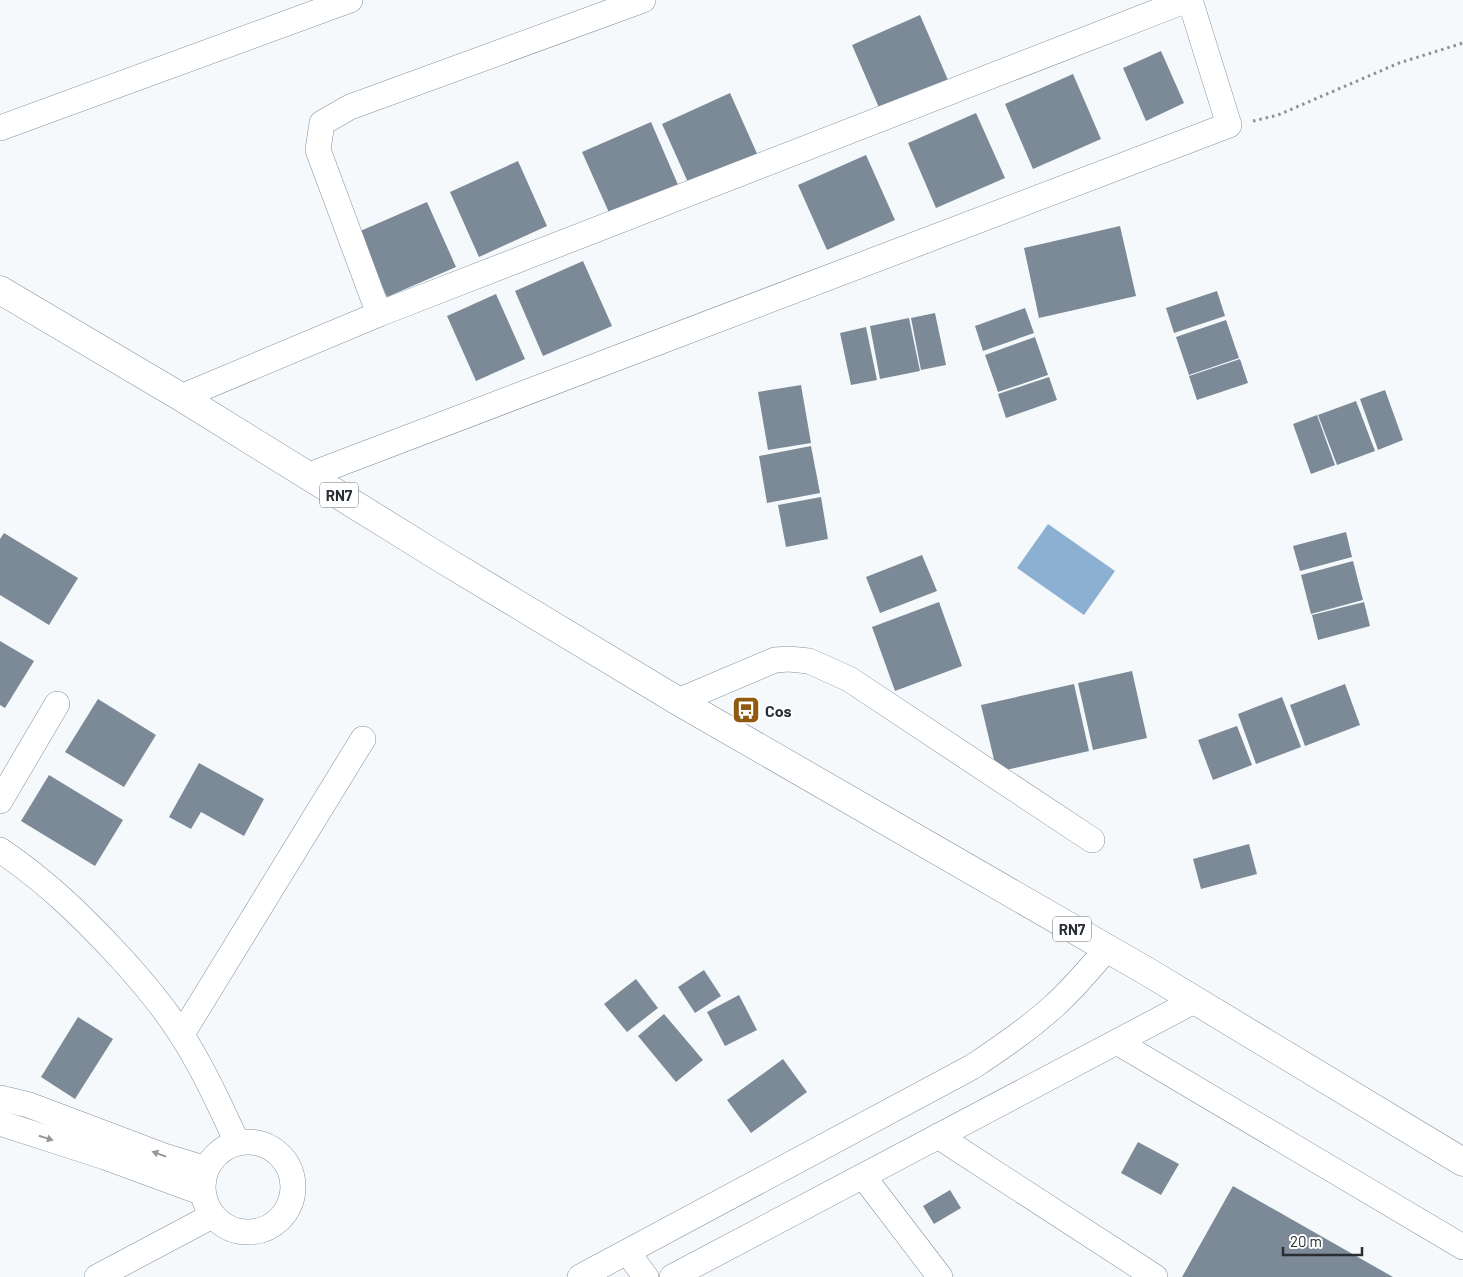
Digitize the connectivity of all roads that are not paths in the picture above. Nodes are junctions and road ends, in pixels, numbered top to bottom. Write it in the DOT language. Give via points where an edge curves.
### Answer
graph roads {
  1 [pos="350,0"];
  2 [pos="643,0"];
  3 [pos="1188,0"];
  4 [pos="0,128"];
  5 [pos="0,290"];
  6 [pos="378,314"];
  7 [pos="181,398"];
  8 [pos="307,476"];
  9 [pos="678,701"];
  10 [pos="57,704"];
  11 [pos="363,739"];
  12 [pos="0,800"];
  13 [pos="1092,840"];
  14 [pos="0,850"];
  15 [pos="1107,949"];
  16 [pos="1194,1001"];
  17 [pos="182,1034"];
  18 [pos="1118,1042"];
  19 [pos="0,1098"];
  20 [pos="0,1123"];
  21 [pos="938,1136"];
  22 [pos="238,1142"];
  23 [pos="1463,1162"];
  24 [pos="206,1168"];
  25 [pos="863,1176"];
  26 [pos="203,1193"];
  27 [pos="212,1216"];
  28 [pos="1463,1247"];
  29 [pos="627,1252"];
  30 [pos="585,1276"];
  31 [pos="97,1277"];
  32 [pos="646,1277"];
  33 [pos="672,1277"];
  34 [pos="940,1277"];
  35 [pos="1155,1277"];
  1 -- 4 [label="street"];
  2 -- 6 [label="street" via="350,106 322,123 318,150"];
  3 -- 6 [label="street"];
  3 -- 8 [label="street" via="1229,126"];
  5 -- 7 [label="main road, RN7"];
  6 -- 7 [label="street"];
  7 -- 8 [label="main road, RN7"];
  8 -- 9 [label="main road, RN7"];
  9 -- 13 [label="street" via="775,660 809,662 849,679"];
  9 -- 15 [label="main road, RN7"];
  10 -- 12 [label="street"];
  11 -- 17 [label="street"];
  14 -- 17 [label="street" via="59,895 100,936 150,989"];
  15 -- 16 [label="main road, RN7"];
  15 -- 29 [label="street" via="1082,978 1028,1029 972,1067"];
  16 -- 18 [label="street"];
  16 -- 23 [label="main road, RN7"];
  17 -- 22 [label="street"];
  18 -- 21 [label="street"];
  18 -- 28 [label="street"];
  24 -- 19 [label="street, one-way" via="164,1156 29,1105"];
  20 -- 26 [label="street, one-way"];
  21 -- 25 [label="street"];
  21 -- 35 [label="street"];
  22 -- 24 [label="street" via="223,1148 211,1158"];
  22 -- 27 [label="street" via="268,1145 280,1155 289,1167 292,1196 278,1221 265,1229 237,1231 223,1226"];
  24 -- 26 [label="street"];
  25 -- 33 [label="street"];
  25 -- 34 [label="street"];
  26 -- 27 [label="street"];
  27 -- 31 [label="street"];
  29 -- 30 [label="street"];
  29 -- 32 [label="street"];
}
